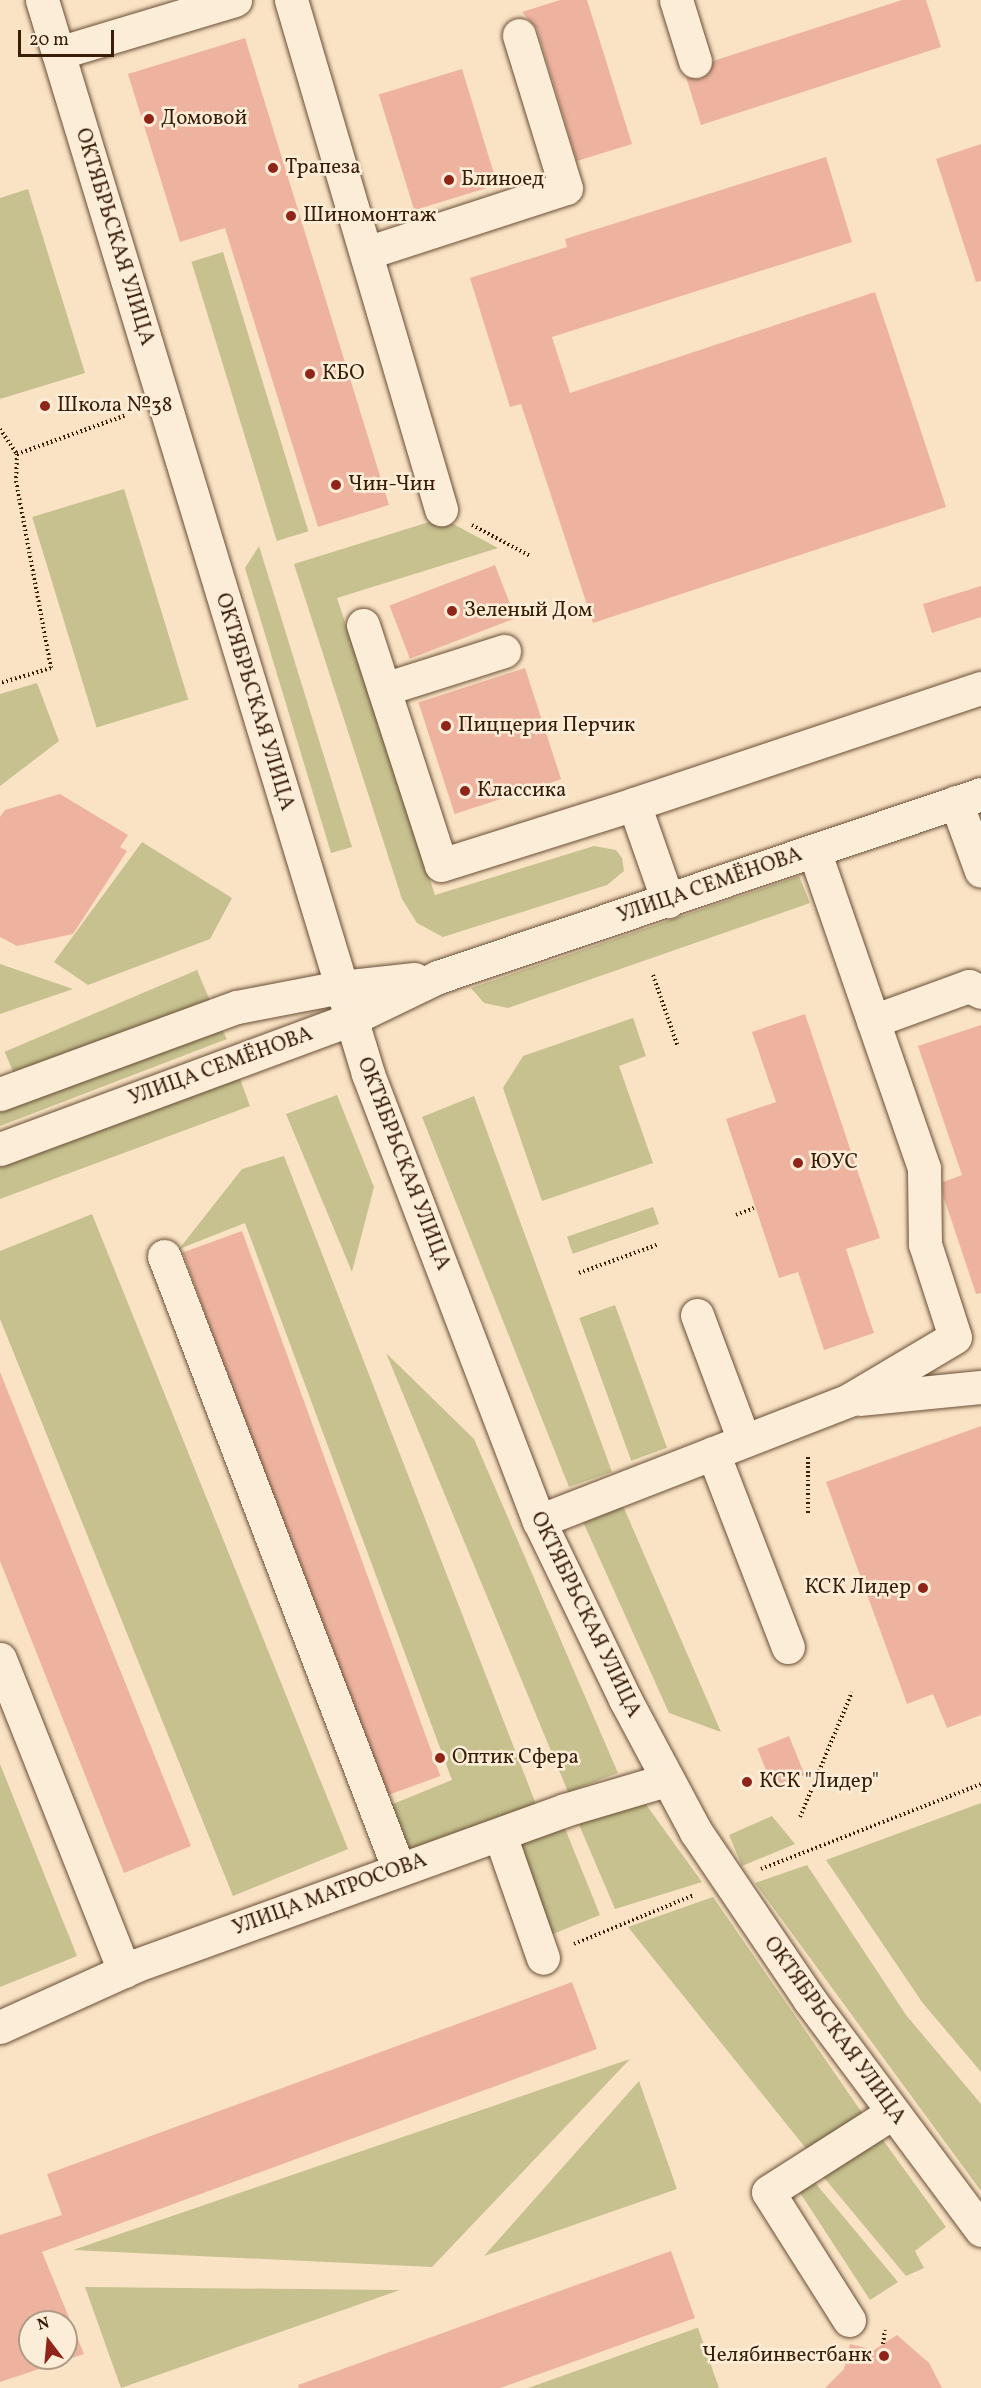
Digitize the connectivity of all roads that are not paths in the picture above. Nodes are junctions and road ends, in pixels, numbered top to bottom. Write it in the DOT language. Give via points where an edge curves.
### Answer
graph roads {
  1 [pos="42,0"];
  2 [pos="235,0"];
  3 [pos="291,0"];
  4 [pos="676,0"];
  5 [pos="519,35"];
  6 [pos="58,54"];
  7 [pos="695,61"];
  8 [pos="366,253"];
  9 [pos="441,509"];
  10 [pos="363,625"];
  11 [pos="504,651"];
  12 [pos="981,688"];
  13 [pos="384,689"];
  14 [pos="969,798"];
  15 [pos="634,804"];
  16 [pos="814,850"];
  17 [pos="981,871"];
  18 [pos="668,901"];
  19 [pos="438,977"];
  20 [pos="341,987"];
  21 [pos="981,992"];
  22 [pos="351,1019"];
  23 [pos="873,1021"];
  24 [pos="0,1094"];
  25 [pos="0,1149"];
  26 [pos="164,1256"];
  27 [pos="697,1315"];
  28 [pos="981,1387"];
  29 [pos="849,1400"];
  30 [pos="744,1441"];
  31 [pos="713,1453"];
  32 [pos="539,1521"];
  33 [pos="788,1647"];
  34 [pos="0,1659"];
  35 [pos="666,1780"];
  36 [pos="500,1834"];
  37 [pos="399,1870"];
  38 [pos="543,1958"];
  39 [pos="124,1971"];
  40 [pos="0,2027"];
  41 [pos="892,2113"];
  42 [pos="981,2230"];
  43 [pos="849,2320"];
  1 -- 6 [label="street, ОКТЯБРЬСКАЯ УЛИЦА"];
  2 -- 6 [label="street"];
  3 -- 8 [label="street"];
  4 -- 7 [label="street"];
  5 -- 8 [label="street" via="566,188"];
  6 -- 20 [label="street, ОКТЯБРЬСКАЯ УЛИЦА"];
  8 -- 9 [label="street"];
  10 -- 13 [label="street"];
  11 -- 13 [label="street"];
  12 -- 15 [label="street"];
  13 -- 15 [label="street" via="441,865"];
  14 -- 16 [label="street, УЛИЦА СЕМЁНОВА"];
  14 -- 17 [label="street"];
  15 -- 18 [label="street"];
  16 -- 18 [label="street, УЛИЦА СЕМЁНОВА"];
  16 -- 23 [label="street"];
  18 -- 19 [label="street, УЛИЦА СЕМЁНОВА"];
  19 -- 20 [label="street, УЛИЦА СЕМЁНОВА"];
  19 -- 22 [label="street, УЛИЦА СЕМЁНОВА"];
  20 -- 22 [label="street, ОКТЯБРЬСКАЯ УЛИЦА"];
  20 -- 24 [label="street, УЛИЦА СЕМЁНОВА" via="237,1007"];
  21 -- 23 [label="street" via="969,986"];
  22 -- 25 [label="street, УЛИЦА СЕМЁНОВА"];
  22 -- 32 [label="street, ОКТЯБРЬСКАЯ УЛИЦА"];
  23 -- 29 [label="street" via="924,1168 925,1244 955,1337"];
  26 -- 37 [label="street"];
  27 -- 30 [label="street"];
  28 -- 29 [label="street"];
  29 -- 30 [label="street"];
  30 -- 31 [label="street"];
  31 -- 32 [label="street"];
  31 -- 33 [label="street"];
  32 -- 35 [label="street, ОКТЯБРЬСКАЯ УЛИЦА"];
  34 -- 39 [label="street"];
  35 -- 36 [label="street, УЛИЦА МАТРОСОВА"];
  35 -- 41 [label="street, ОКТЯБРЬСКАЯ УЛИЦА" via="728,1882"];
  36 -- 37 [label="street, УЛИЦА МАТРОСОВА"];
  36 -- 38 [label="street"];
  37 -- 39 [label="street, УЛИЦА МАТРОСОВА"];
  39 -- 40 [label="street, УЛИЦА МАТРОСОВА"];
  41 -- 42 [label="street, ОКТЯБРЬСКАЯ УЛИЦА"];
  41 -- 43 [label="street" via="768,2192"];
}
